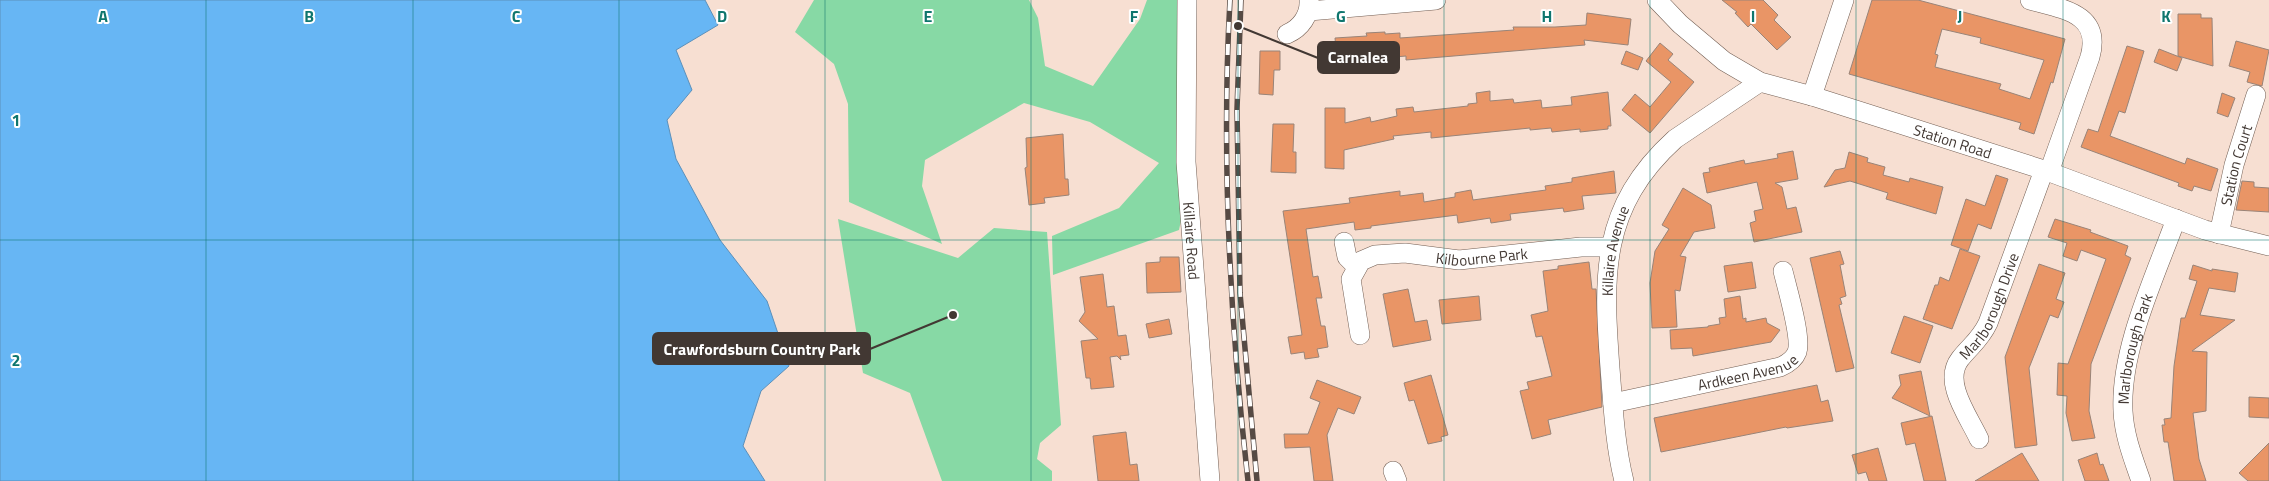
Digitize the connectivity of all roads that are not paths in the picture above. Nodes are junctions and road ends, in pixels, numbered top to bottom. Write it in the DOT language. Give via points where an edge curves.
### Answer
graph roads {
  1 [pos="1188,0"];
  2 [pos="1436,0"];
  3 [pos="1657,0"];
  4 [pos="1844,0"];
  5 [pos="2030,0"];
  6 [pos="1309,6"];
  7 [pos="1287,34"];
  8 [pos="1760,82"];
  9 [pos="2256,95"];
  10 [pos="1812,96"];
  11 [pos="2046,171"];
  12 [pos="2176,219"];
  13 [pos="2219,234"];
  14 [pos="1344,242"];
  15 [pos="2269,246"];
  16 [pos="1610,247"];
  17 [pos="1356,266"];
  18 [pos="1783,271"];
  19 [pos="1360,335"];
  20 [pos="1613,403"];
  21 [pos="1979,439"];
  22 [pos="1210,481"];
  23 [pos="1624,481"];
  24 [pos="2141,481"];
  1 -- 22 [label="street, Killaire Road" via="1186,162"];
  2 -- 6 [label="street"];
  3 -- 8 [label="street, Station Road" via="1724,61"];
  4 -- 10 [label="street"];
  5 -- 11 [label="street, Marlborough Drive" via="2075,13 2086,23 2092,38 2090,56"];
  6 -- 7 [label="street" via="1301,24"];
  8 -- 10 [label="street, Station Road"];
  8 -- 16 [label="street, Killaire Avenue" via="1676,139 1652,162 1626,202"];
  9 -- 13 [label="street, Station Court" via="2234,166"];
  10 -- 11 [label="street, Station Road"];
  11 -- 12 [label="street, Station Road"];
  11 -- 21 [label="street, Marlborough Drive" via="1981,338 1961,358 1954,371 1956,390"];
  12 -- 13 [label="street, Station Road"];
  12 -- 24 [label="street, Marlborough Park" via="2131,346 2124,378 2125,430"];
  13 -- 15 [label="street, Station Road"];
  14 -- 17 [label="street" via="1347,257"];
  16 -- 17 [label="street, Kilbourne Park" via="1459,260 1405,253 1383,254 1368,257"];
  16 -- 20 [label="street, Killaire Avenue" via="1606,285"];
  17 -- 19 [label="street" via="1350,279"];
  18 -- 20 [label="street, Ardkeen Avenue" via="1798,340 1790,361 1780,367"];
  20 -- 23 [label="street, Killaire Avenue"];
}
